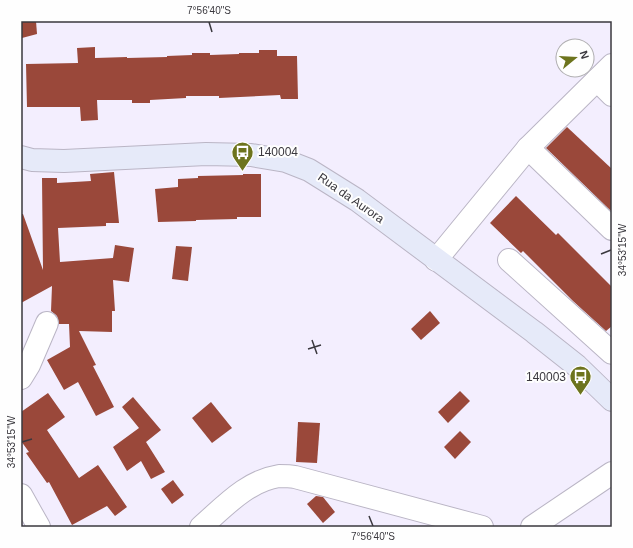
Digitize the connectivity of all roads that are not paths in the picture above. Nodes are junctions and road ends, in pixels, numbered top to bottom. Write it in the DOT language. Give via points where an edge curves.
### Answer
graph roads {
  1 [pos="612,65"];
  2 [pos="597,80"];
  3 [pos="612,95"];
  4 [pos="528,148"];
  5 [pos="26,158"];
  6 [pos="612,230"];
  7 [pos="436,260"];
  8 [pos="509,260"];
  9 [pos="47,323"];
  10 [pos="612,353"];
  11 [pos="21,378"];
  12 [pos="612,400"];
  13 [pos="612,473"];
  14 [pos="21,495"];
  15 [pos="39,527"];
  16 [pos="201,527"];
  17 [pos="482,527"];
  18 [pos="532,527"];
  1 -- 2 [label="street"];
  2 -- 3 [label="street"];
  2 -- 4 [label="street"];
  4 -- 6 [label="street"];
  4 -- 7 [label="street"];
  5 -- 7 [label="main road, Rua da Aurora" via="64,160 206,154 286,161 309,170 357,200"];
  7 -- 12 [label="main road, Rua da Aurora" via="534,332"];
  8 -- 10 [label="street"];
  9 -- 11 [label="street"];
  13 -- 18 [label="street"];
  14 -- 15 [label="street"];
  16 -- 17 [label="street" via="242,491 279,476 295,477"];
}
